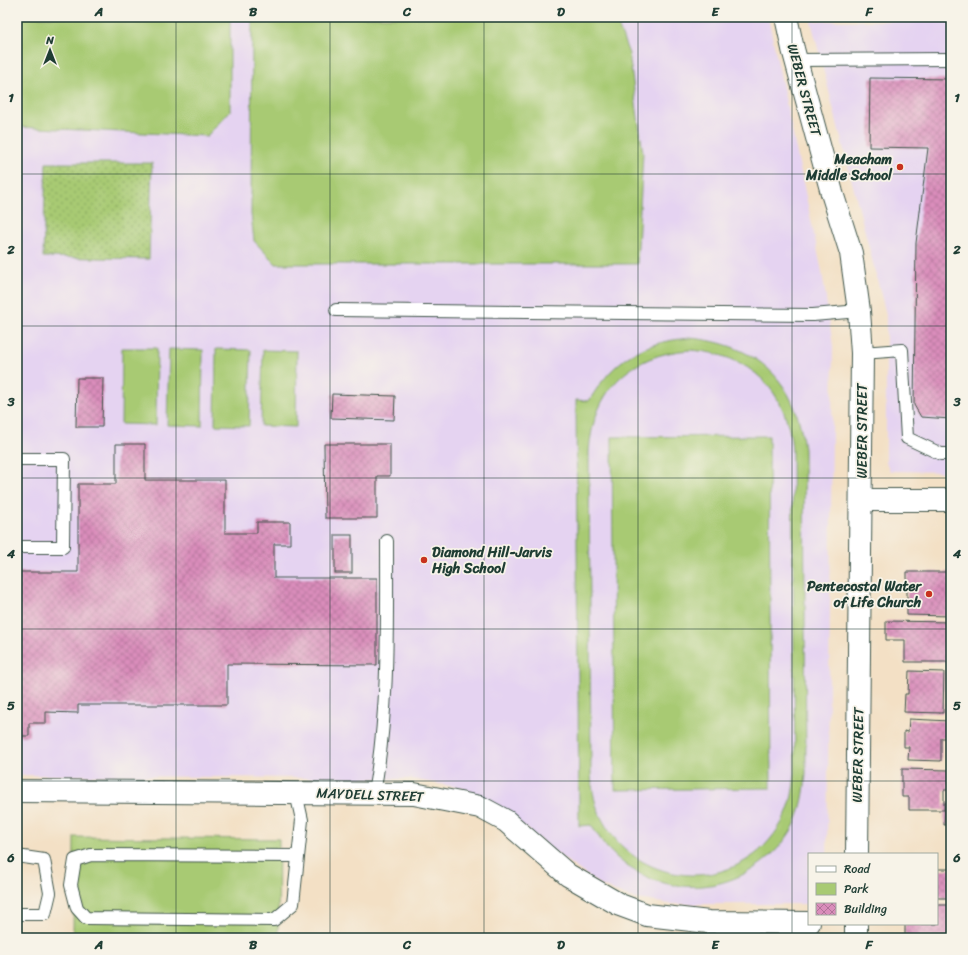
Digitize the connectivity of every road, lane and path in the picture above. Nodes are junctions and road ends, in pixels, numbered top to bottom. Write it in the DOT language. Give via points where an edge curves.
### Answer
graph roads {
  1 [pos="786,17"];
  2 [pos="951,59"];
  3 [pos="796,60"];
  4 [pos="336,310"];
  5 [pos="859,311"];
  6 [pos="862,353"];
  7 [pos="951,454"];
  8 [pos="17,459"];
  9 [pos="861,500"];
  10 [pos="951,500"];
  11 [pos="387,541"];
  12 [pos="17,547"];
  13 [pos="17,791"];
  14 [pos="296,793"];
  15 [pos="374,793"];
  16 [pos="857,853"];
  17 [pos="17,856"];
  18 [pos="298,856"];
  19 [pos="17,914"];
  20 [pos="808,923"];
  21 [pos="856,925"];
  22 [pos="856,938"];
  1 -- 3 [label="street, WEBER STREET"];
  2 -- 3 [label="lane"];
  3 -- 5 [label="street, WEBER STREET" via="851,253"];
  4 -- 5 [label="lane" via="813,315"];
  5 -- 6 [label="street, WEBER STREET"];
  6 -- 7 [label="lane" via="902,350 907,438 941,454"];
  6 -- 9 [label="street, WEBER STREET"];
  8 -- 12 [label="lane" via="64,459 63,548"];
  9 -- 10 [label="street"];
  9 -- 16 [label="street, WEBER STREET"];
  11 -- 15 [label="lane" via="386,692"];
  13 -- 14 [label="street, MAYDELL STREET"];
  14 -- 15 [label="street, MAYDELL STREET"];
  14 -- 18 [label="lane" via="302,820"];
  15 -- 20 [label="street, MAYDELL STREET" via="414,794 480,807 506,821 568,875 620,905 647,915 709,922"];
  17 -- 19 [label="lane" via="44,860 50,893 45,914"];
  18 -- 18 [label="lane" via="92,855 75,860 71,886 77,908 86,918 274,920 293,904"];
  21 -- 22 [label="street"];
}
